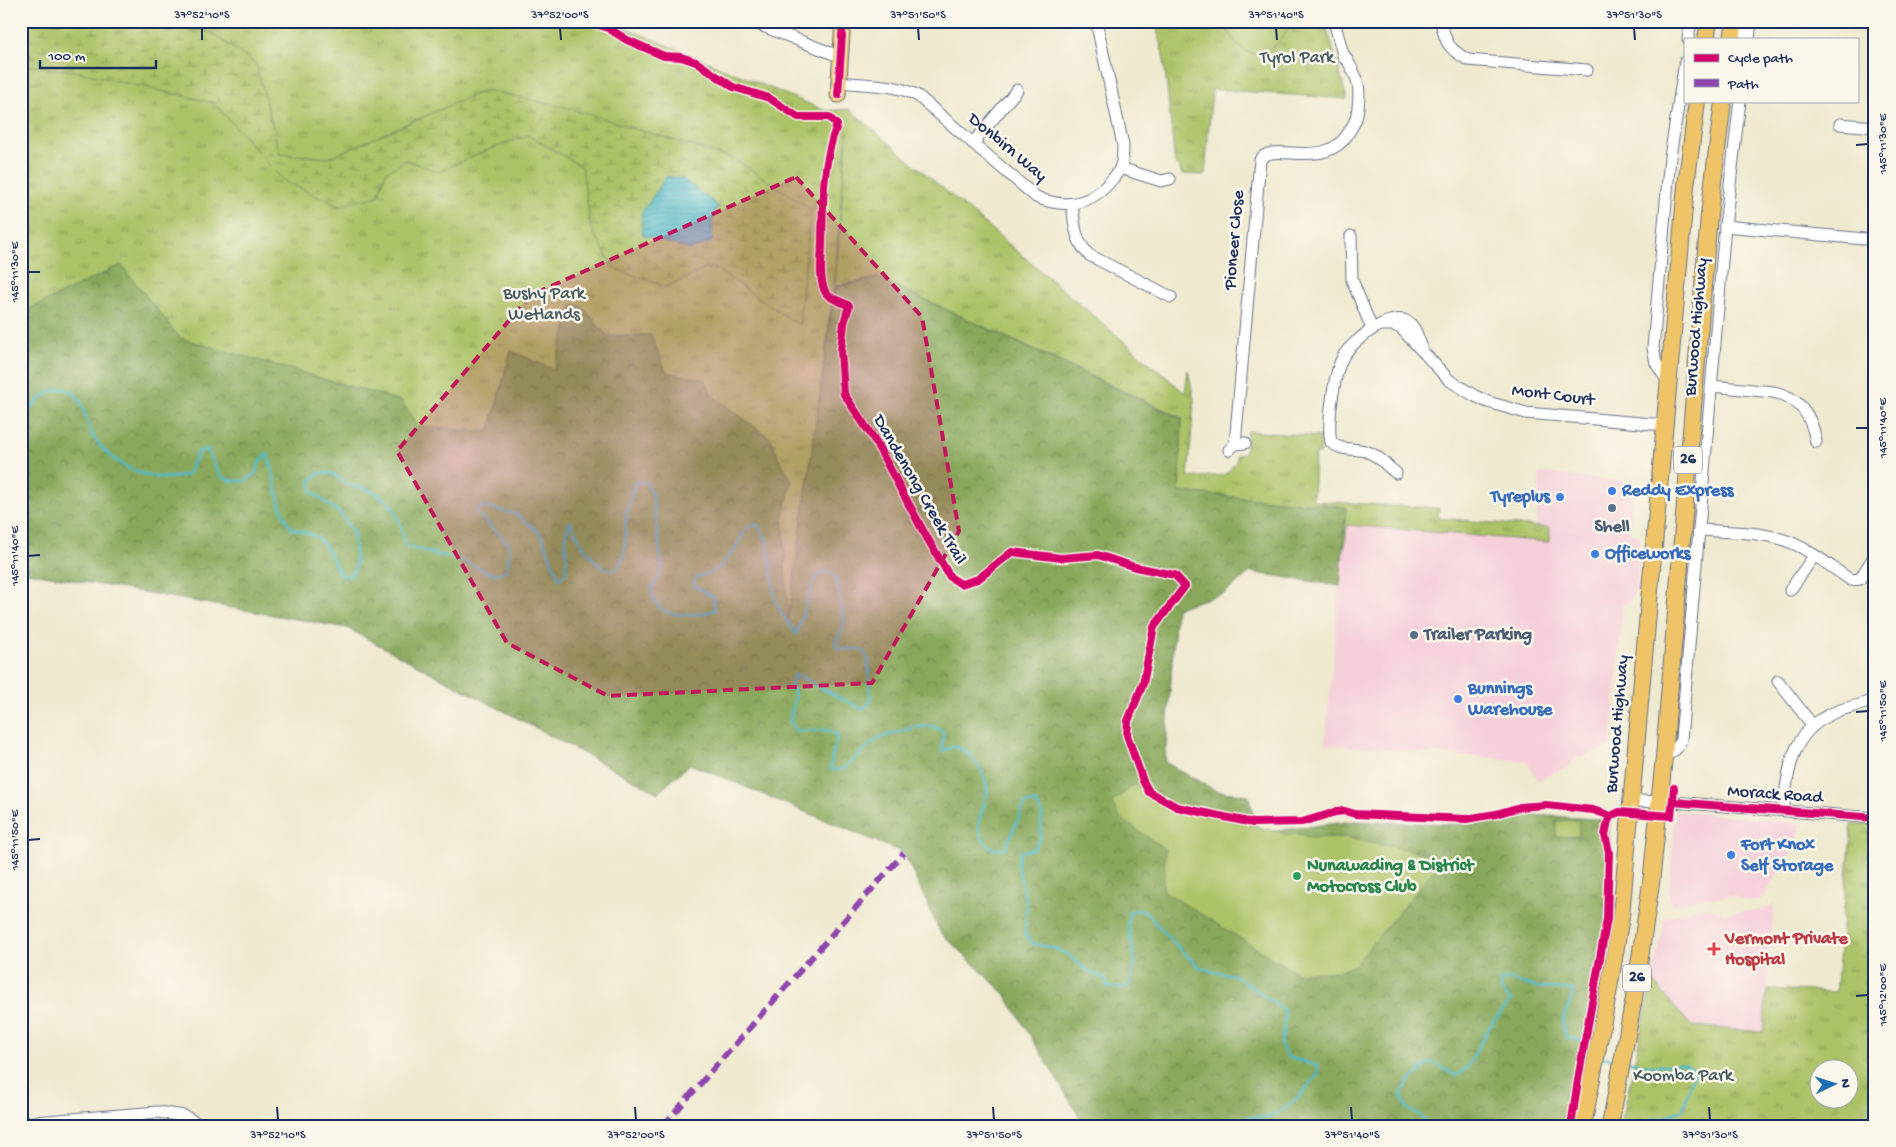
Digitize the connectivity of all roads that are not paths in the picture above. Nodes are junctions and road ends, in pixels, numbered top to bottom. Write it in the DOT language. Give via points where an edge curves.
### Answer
graph roads {
  1 [pos="750,21"];
  2 [pos="843,21"];
  3 [pos="1096,21"];
  4 [pos="1334,21"];
  5 [pos="1441,21"];
  6 [pos="1691,21"];
  7 [pos="1709,21"];
  8 [pos="1751,21"];
  9 [pos="1734,28"];
  10 [pos="1688,38"];
  11 [pos="1706,38"];
  12 [pos="1747,38"];
  13 [pos="1748,38"];
  14 [pos="841,51"];
  15 [pos="1684,68"];
  16 [pos="1586,70"];
  17 [pos="838,89"];
  18 [pos="1017,90"];
  19 [pos="1697,102"];
  20 [pos="1723,102"];
  21 [pos="1740,102"];
  22 [pos="1840,124"];
  23 [pos="1875,127"];
  24 [pos="973,144"];
  25 [pos="1120,168"];
  26 [pos="1170,179"];
  27 [pos="1686,186"];
  28 [pos="1072,204"];
  29 [pos="1666,206"];
  30 [pos="1725,226"];
  31 [pos="1351,236"];
  32 [pos="1875,240"];
  33 [pos="1170,297"];
  34 [pos="1702,298"];
  35 [pos="1720,300"];
  36 [pos="1377,327"];
  37 [pos="1668,382"];
  38 [pos="1712,386"];
  39 [pos="1664,425"];
  40 [pos="1816,442"];
  41 [pos="1237,446"];
  42 [pos="1387,470"];
  43 [pos="1700,530"];
  44 [pos="1875,555"];
  45 [pos="1814,556"];
  46 [pos="1790,590"];
  47 [pos="1778,681"];
  48 [pos="1875,699"];
  49 [pos="1813,726"];
  50 [pos="1664,757"];
  51 [pos="1632,801"];
  52 [pos="1660,802"];
  53 [pos="1783,810"];
  54 [pos="1875,818"];
  55 [pos="21,1123"];
  56 [pos="202,1126"];
  57 [pos="1583,1126"];
  58 [pos="1610,1126"];
  1 -- 14 [label="street" via="816,48"];
  2 -- 14 [label="main road"];
  3 -- 25 [label="street" via="1123,146"];
  4 -- 41 [label="street, Pioneer Close" via="1343,53 1359,85 1356,119 1340,144 1328,150 1311,155 1271,152 1260,160"];
  5 -- 16 [label="street" via="1444,38 1454,52 1468,60"];
  6 -- 10 [label="street"];
  7 -- 11 [label="highway"];
  8 -- 13 [label="street"];
  9 -- 12 [label="street"];
  14 -- 17 [label="main road"];
  15 -- 29 [label="street, Burwood Highway"];
  17 -- 24 [label="street, Donbirn Way" via="894,87 907,90"];
  18 -- 24 [label="street"];
  19 -- 27 [label="highway, Burwood Highway / 26"];
  20 -- 34 [label="highway, Burwood Highway / 26"];
  21 -- 30 [label="street, Burwood Highway"];
  22 -- 23 [label="street"];
  24 -- 28 [label="street, Donbirn Way" via="1036,197 1056,204"];
  25 -- 26 [label="street" via="1161,181"];
  25 -- 28 [label="street, Donbirn Way" via="1094,196"];
  27 -- 29 [label="street"];
  27 -- 37 [label="highway, Burwood Highway / 26"];
  28 -- 33 [label="street" via="1076,235 1089,255"];
  29 -- 37 [label="street, Burwood Highway" via="1652,348 1656,363"];
  30 -- 32 [label="street"];
  30 -- 35 [label="street, Burwood Highway"];
  31 -- 36 [label="street" via="1352,280"];
  34 -- 35 [label="street"];
  34 -- 50 [label="highway, Burwood Highway / 26"];
  35 -- 38 [label="street, Burwood Highway"];
  36 -- 39 [label="street, Mont Court" via="1395,320 1408,322 1415,330 1425,356 1449,380 1488,402 1510,410"];
  36 -- 42 [label="street" via="1357,341 1340,364 1334,387 1330,436 1337,447 1369,452 1382,460"];
  37 -- 39 [label="highway, Burwood Highway / 26"];
  38 -- 40 [label="street" via="1773,392 1792,399 1808,414"];
  38 -- 43 [label="street, Burwood Highway"];
  39 -- 51 [label="highway, Burwood Highway / 26"];
  43 -- 45 [label="street" via="1782,539"];
  43 -- 50 [label="street, Burwood Highway" via="1681,739 1680,745"];
  44 -- 45 [label="street" via="1860,579 1856,580"];
  45 -- 46 [label="street"];
  47 -- 49 [label="street"];
  48 -- 49 [label="street" via="1835,712"];
  49 -- 53 [label="street" via="1792,757"];
  50 -- 52 [label="highway, Burwood Highway / 26"];
  51 -- 52 [label="street, Morack Road"];
  51 -- 57 [label="highway, Burwood Highway / 26" via="1620,916"];
  52 -- 53 [label="street, Morack Road"];
  52 -- 58 [label="highway, Burwood Highway / 26" via="1647,918"];
  53 -- 54 [label="street, Morack Road"];
  55 -- 56 [label="street" via="158,1112 184,1116"];
}
